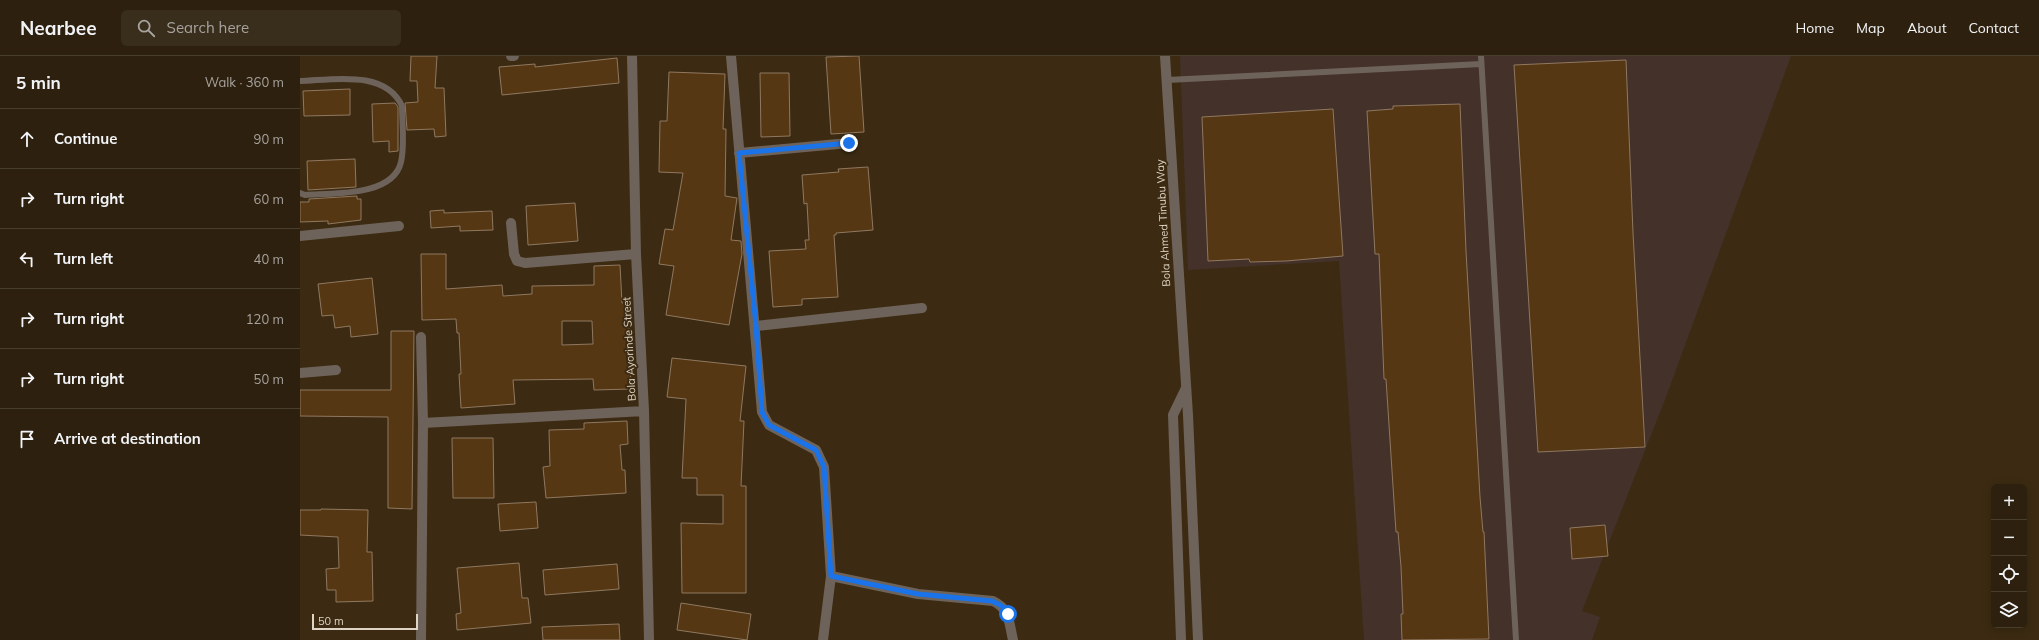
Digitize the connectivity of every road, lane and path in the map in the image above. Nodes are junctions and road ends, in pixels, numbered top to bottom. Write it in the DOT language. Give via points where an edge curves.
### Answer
graph roads {
  1 [pos="511,56"];
  2 [pos="514,56"];
  3 [pos="632,56"];
  4 [pos="731,56"];
  5 [pos="1165,56"];
  6 [pos="1481,56"];
  7 [pos="1481,64"];
  8 [pos="1167,80"];
  9 [pos="300,81"];
  10 [pos="849,143"];
  11 [pos="739,153"];
  12 [pos="300,193"];
  13 [pos="511,223"];
  14 [pos="399,226"];
  15 [pos="300,236"];
  16 [pos="636,254"];
  17 [pos="922,308"];
  18 [pos="756,326"];
  19 [pos="422,337"];
  20 [pos="336,370"];
  21 [pos="300,372"];
  22 [pos="1186,388"];
  23 [pos="644,411"];
  24 [pos="423,423"];
  25 [pos="831,576"];
  26 [pos="421,640"];
  27 [pos="649,640"];
  28 [pos="823,640"];
  29 [pos="1013,640"];
  30 [pos="1181,640"];
  31 [pos="1198,640"];
  32 [pos="1516,640"];
  1 -- 2 [label="street"];
  3 -- 16 [label="street, Bola Ayorinde Street"];
  4 -- 11 [label="street"];
  5 -- 8 [label="street, Bola Ahmed Tinubu Way"];
  6 -- 7 [label="lane"];
  7 -- 8 [label="lane"];
  7 -- 32 [label="lane"];
  8 -- 22 [label="street, Bola Ahmed Tinubu Way"];
  9 -- 12 [label="lane" via="371,81 393,93 402,106 402,160 394,175 373,188 358,192 305,195"];
  10 -- 11 [label="street"];
  11 -- 18 [label="street"];
  13 -- 16 [label="street" via="514,254 517,261 525,263"];
  14 -- 15 [label="street"];
  16 -- 23 [label="street, Bola Ayorinde Street"];
  17 -- 18 [label="street"];
  18 -- 25 [label="street" via="762,412 769,425 816,450 824,467"];
  19 -- 24 [label="street"];
  20 -- 21 [label="street"];
  22 -- 30 [label="street" via="1173,415"];
  22 -- 31 [label="street, Bola Ahmed Tinubu Way"];
  23 -- 24 [label="street"];
  23 -- 27 [label="street, Bola Ayorinde Street"];
  24 -- 26 [label="street"];
  25 -- 28 [label="street"];
  25 -- 29 [label="street" via="918,594 992,601 1002,606 1008,614"];
}
